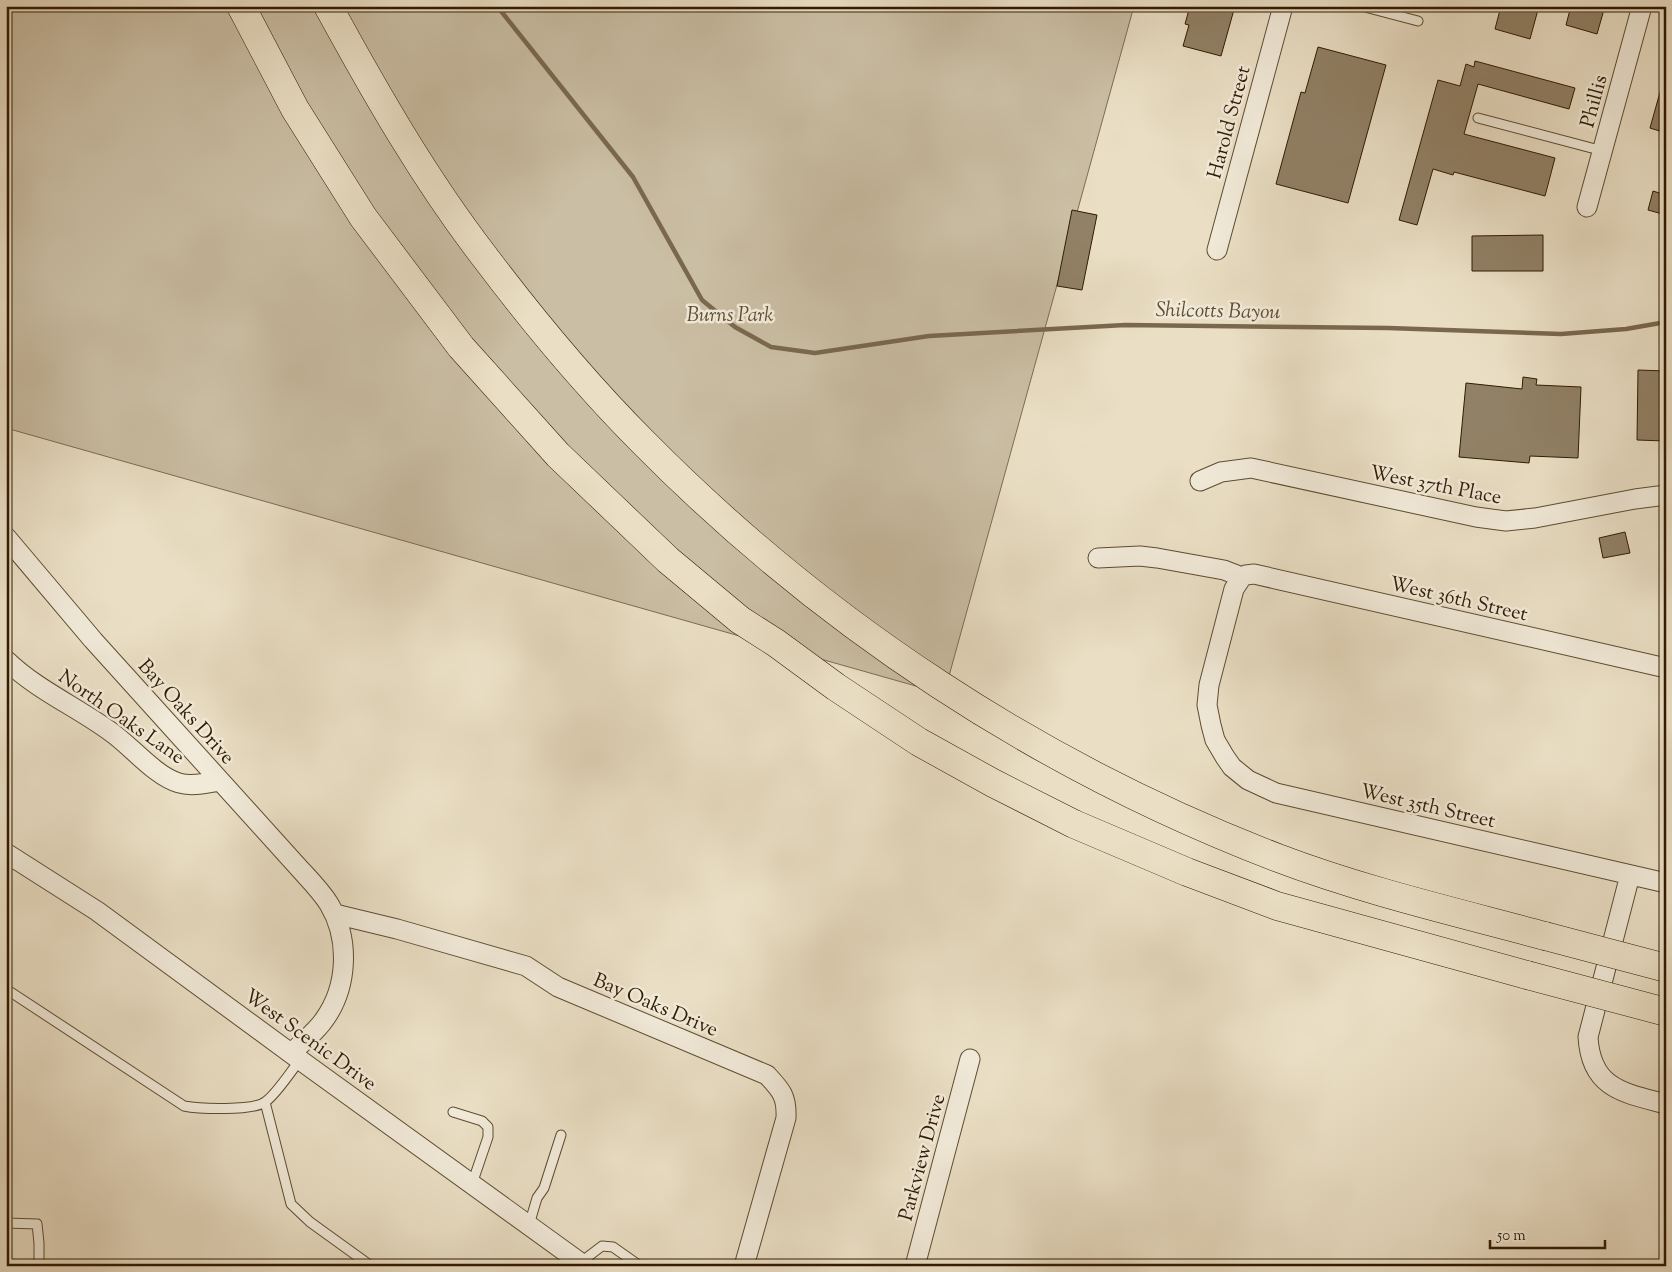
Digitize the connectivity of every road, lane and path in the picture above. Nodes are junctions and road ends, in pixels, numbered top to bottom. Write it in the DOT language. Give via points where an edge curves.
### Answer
graph roads {
  1 [pos="242,6"];
  2 [pos="328,6"];
  3 [pos="1283,6"];
  4 [pos="1361,6"];
  5 [pos="1642,6"];
  6 [pos="1418,21"];
  7 [pos="1478,118"];
  8 [pos="1602,150"];
  9 [pos="1587,207"];
  10 [pos="1218,250"];
  11 [pos="1200,481"];
  12 [pos="1666,495"];
  13 [pos="6,537"];
  14 [pos="1098,558"];
  15 [pos="1242,578"];
  16 [pos="6,660"];
  17 [pos="1666,668"];
  18 [pos="220,781"];
  19 [pos="6,853"];
  20 [pos="1630,875"];
  21 [pos="1666,883"];
  22 [pos="335,914"];
  23 [pos="1666,968"];
  24 [pos="6,989"];
  25 [pos="1666,1012"];
  26 [pos="296,1056"];
  27 [pos="970,1059"];
  28 [pos="266,1102"];
  29 [pos="1666,1104"];
  30 [pos="453,1112"];
  31 [pos="561,1135"];
  32 [pos="472,1184"];
  33 [pos="6,1223"];
  34 [pos="529,1225"];
  35 [pos="583,1264"];
  36 [pos="39,1266"];
  37 [pos="371,1266"];
  38 [pos="640,1266"];
  39 [pos="744,1266"];
  40 [pos="915,1266"];
  1 -- 25 [label="highway, bridge" via="295,109 363,217 461,347 558,455 668,560 732,614 919,742 1074,824 1186,872 1277,906"];
  2 -- 23 [label="highway, bridge" via="437,189 547,336 607,405 698,496 801,585 930,680 1081,768 1158,807 1262,852 1341,880"];
  3 -- 10 [label="street, Harold Street"];
  4 -- 6 [label="lane"];
  5 -- 8 [label="street, Phillis"];
  7 -- 8 [label="lane"];
  8 -- 9 [label="street, Phillis"];
  11 -- 12 [label="street, West 37th Place" via="1221,472 1251,468 1476,518 1506,521"];
  13 -- 18 [label="street, Bay Oaks Drive" via="93,640"];
  14 -- 15 [label="street" via="1158,558 1224,570"];
  15 -- 17 [label="street, West 36th Street" via="1254,574"];
  15 -- 20 [label="street, West 35th Street" via="1234,589 1209,685 1207,705 1215,740 1224,757 1248,780 1276,793"];
  16 -- 18 [label="street, North Oaks Lane" via="111,732 164,776 194,785"];
  18 -- 22 [label="street, Bay Oaks Drive" via="300,868"];
  19 -- 26 [label="street, West Scenic Drive" via="98,911"];
  20 -- 21 [label="street, West 35th Street"];
  20 -- 29 [label="street" via="1588,1037 1589,1052 1596,1070 1616,1089"];
  22 -- 26 [label="street, Bay Oaks Drive" via="344,956 340,989 323,1022"];
  22 -- 39 [label="street, Bay Oaks Drive" via="526,966 558,987 766,1075 781,1090 787,1108 786,1118"];
  24 -- 28 [label="lane" via="184,1106 254,1107"];
  26 -- 28 [label="lane"];
  26 -- 32 [label="street, West Scenic Drive"];
  27 -- 40 [label="street, Parkview Drive"];
  28 -- 37 [label="lane" via="291,1204 310,1222"];
  30 -- 32 [label="lane" via="482,1121 488,1127 488,1137"];
  31 -- 34 [label="lane"];
  32 -- 34 [label="street, West Scenic Drive"];
  33 -- 36 [label="lane" via="37,1224"];
  34 -- 35 [label="street, West Scenic Drive"];
  35 -- 38 [label="lane" via="602,1246 613,1247"];
}
